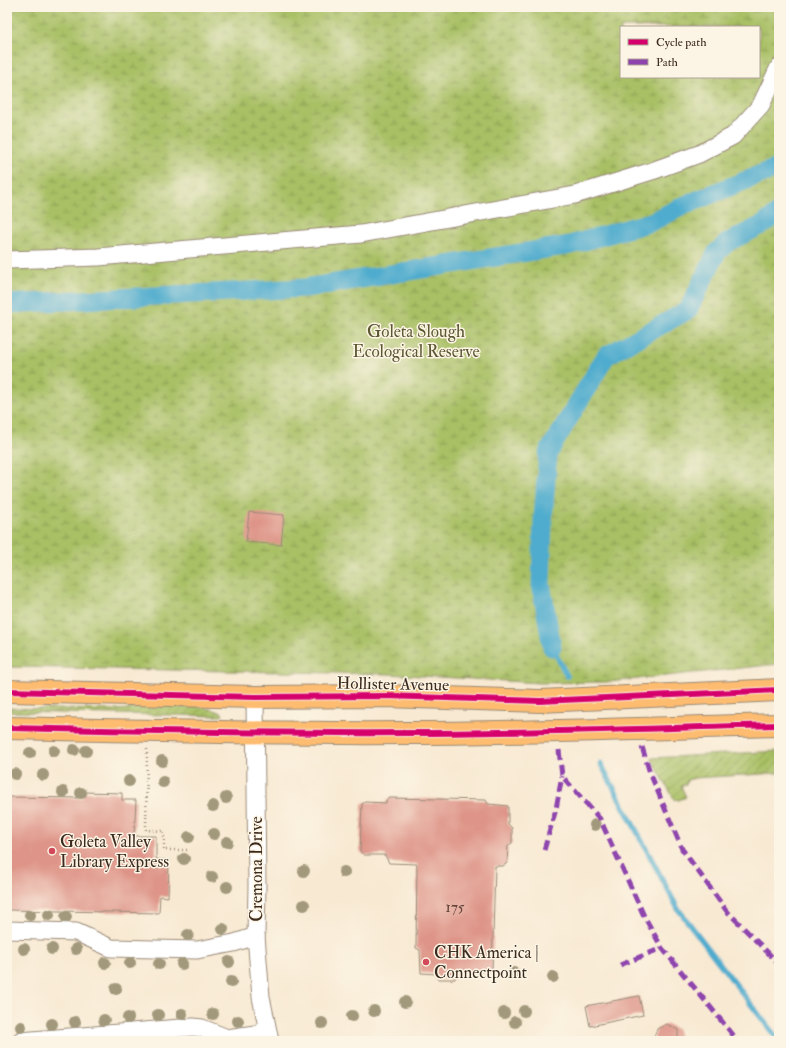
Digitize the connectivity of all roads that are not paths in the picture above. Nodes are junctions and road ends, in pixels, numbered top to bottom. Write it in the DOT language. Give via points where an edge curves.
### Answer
graph roads {
  1 [pos="779,67"];
  2 [pos="7,260"];
  3 [pos="779,690"];
  4 [pos="7,691"];
  5 [pos="255,697"];
  6 [pos="779,725"];
  7 [pos="7,728"];
  8 [pos="256,733"];
  9 [pos="7,930"];
  10 [pos="256,936"];
  11 [pos="269,1036"];
  12 [pos="20,1041"];
  1 -- 2 [label="street" via="760,105 733,136 699,154 574,195 361,234 98,257"];
  3 -- 5 [label="main road, Hollister Avenue" via="540,701 385,696"];
  4 -- 5 [label="main road, Hollister Avenue"];
  5 -- 8 [label="street, Cremona Drive"];
  6 -- 8 [label="main road" via="586,731"];
  7 -- 8 [label="main road"];
  8 -- 10 [label="street, Cremona Drive"];
  9 -- 10 [label="street" via="76,932 111,948 197,950"];
  10 -- 11 [label="street, Cremona Drive" via="261,997"];
  11 -- 12 [label="street" via="227,1038 193,1027"];
}
